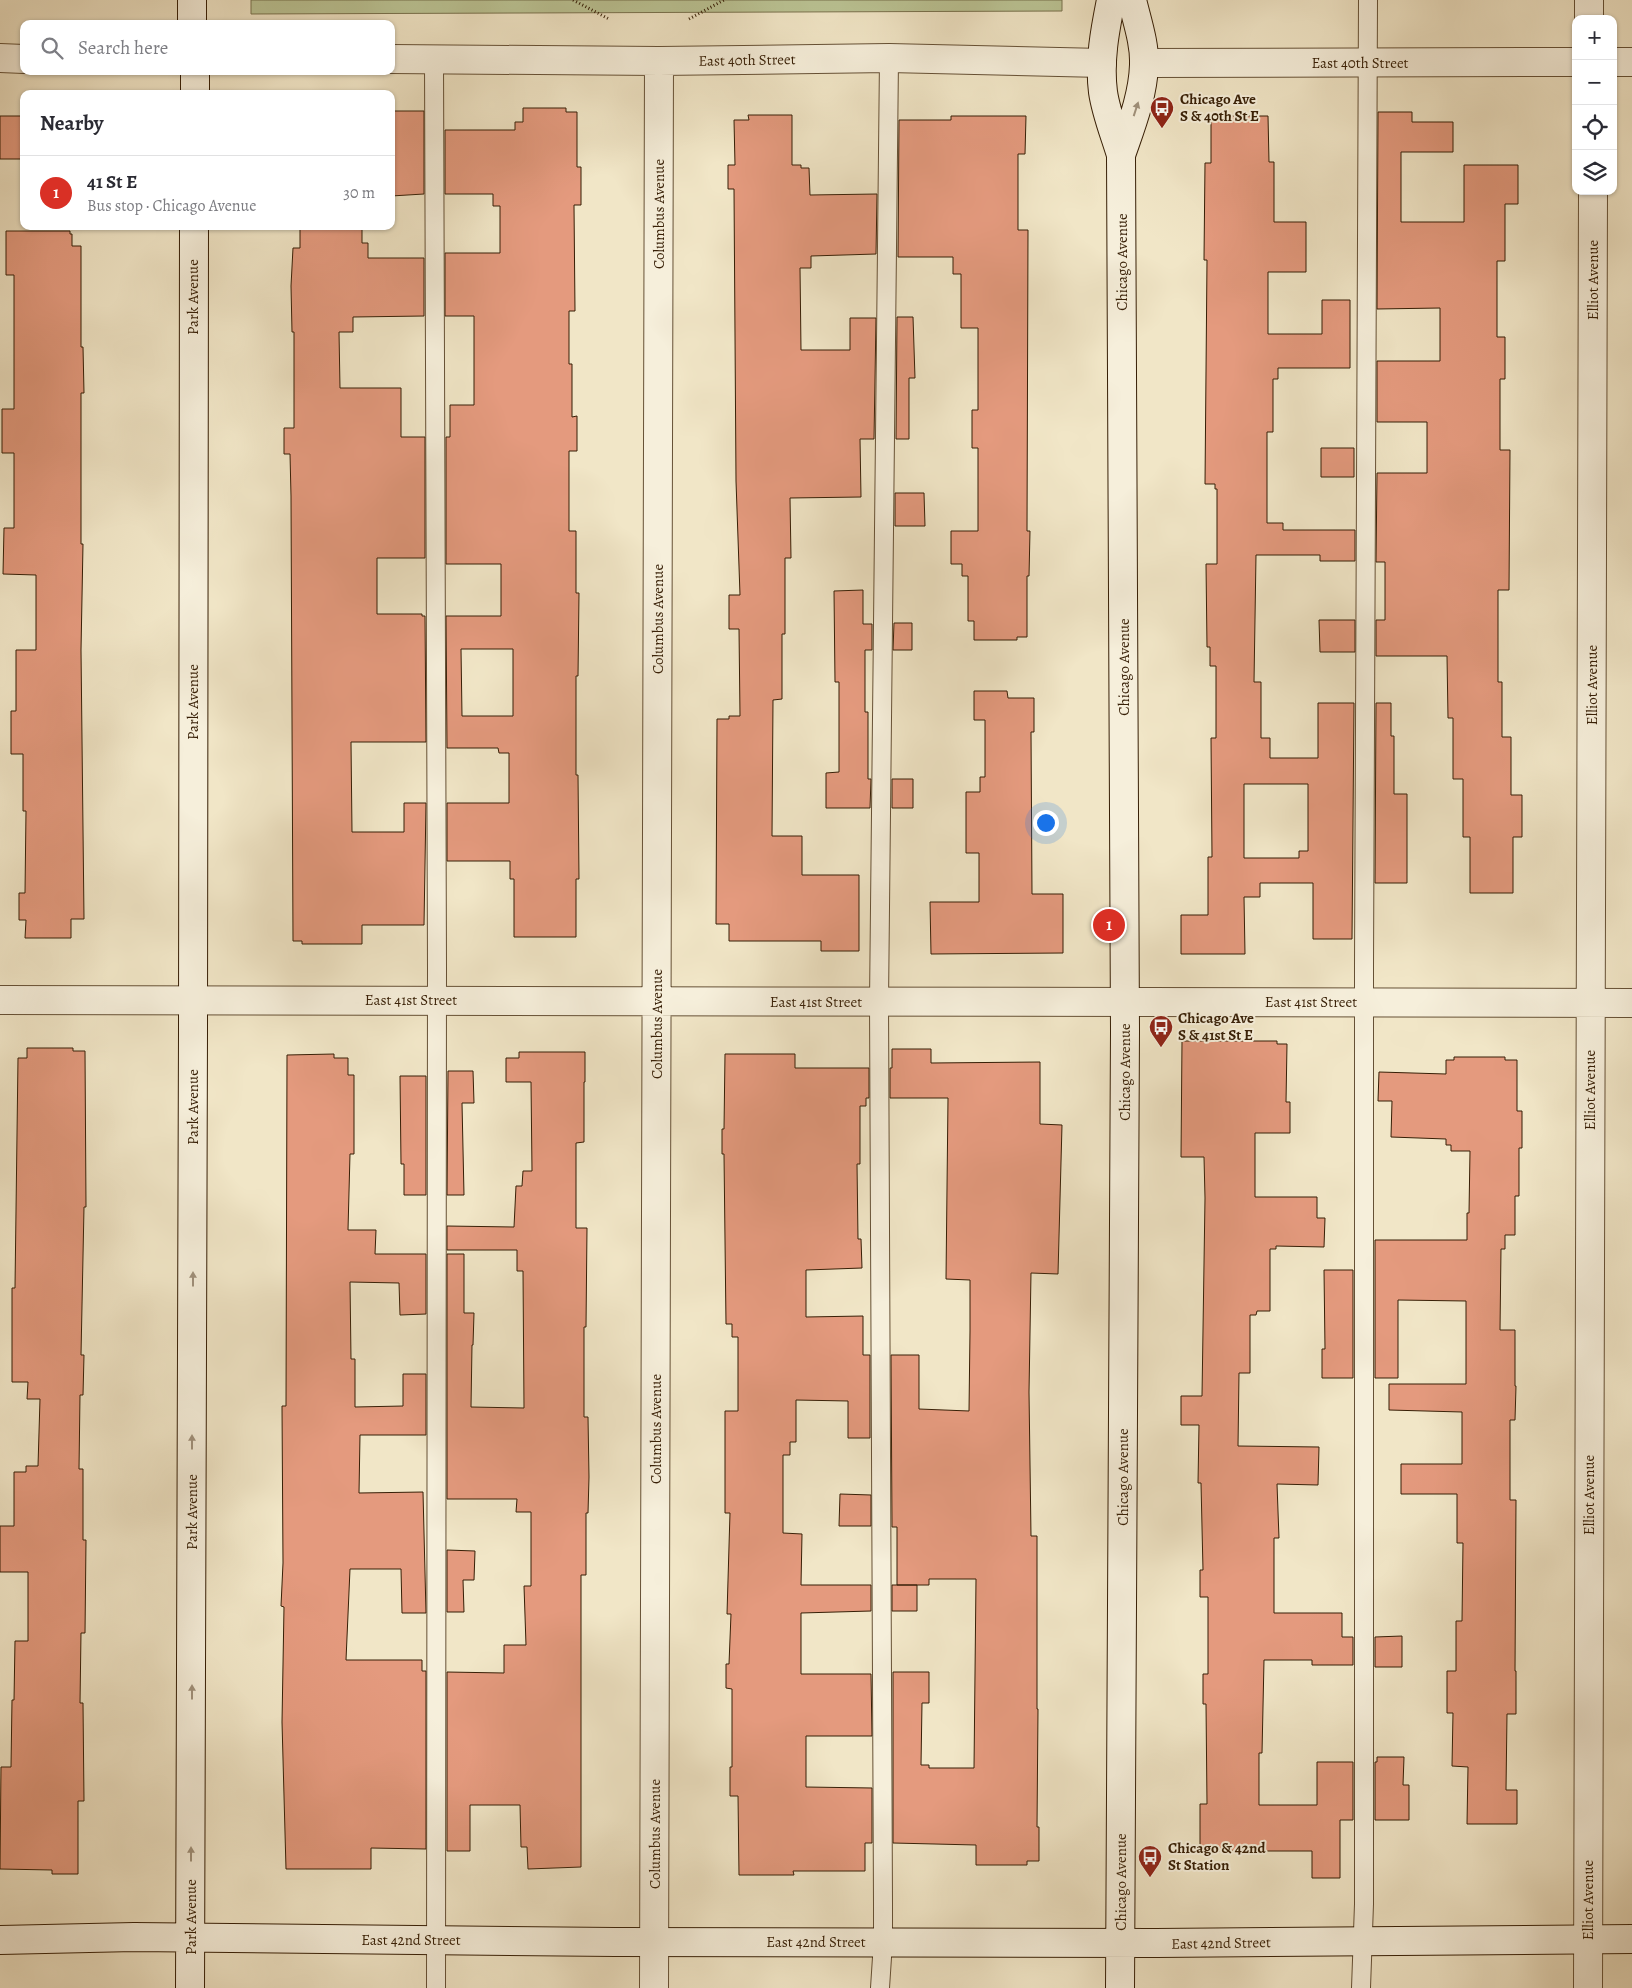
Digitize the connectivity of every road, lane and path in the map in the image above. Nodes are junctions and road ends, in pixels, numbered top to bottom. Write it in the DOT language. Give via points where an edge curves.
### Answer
graph roads {
  1 [pos="192,0"];
  2 [pos="573,0"];
  3 [pos="724,0"];
  4 [pos="1111,0"];
  5 [pos="1132,0"];
  6 [pos="1368,0"];
  7 [pos="1589,0"];
  8 [pos="1589,15"];
  9 [pos="609,19"];
  10 [pos="689,19"];
  11 [pos="192,20"];
  12 [pos="0,58"];
  13 [pos="434,58"];
  14 [pos="889,58"];
  15 [pos="20,59"];
  16 [pos="395,59"];
  17 [pos="659,61"];
  18 [pos="1572,62"];
  19 [pos="1617,62"];
  20 [pos="1632,62"];
  21 [pos="1102,63"];
  22 [pos="1144,63"];
  23 [pos="1366,63"];
  24 [pos="195,75"];
  25 [pos="195,90"];
  26 [pos="1121,155"];
  27 [pos="1593,195"];
  28 [pos="194,230"];
  29 [pos="0,1000"];
  30 [pos="194,1000"];
  31 [pos="436,1000"];
  32 [pos="657,1002"];
  33 [pos="879,1002"];
  34 [pos="1125,1002"];
  35 [pos="1364,1002"];
  36 [pos="1591,1003"];
  37 [pos="1632,1003"];
  38 [pos="191,1938"];
  39 [pos="1632,1939"];
  40 [pos="0,1940"];
  41 [pos="435,1940"];
  42 [pos="1588,1940"];
  43 [pos="654,1941"];
  44 [pos="1361,1941"];
  45 [pos="883,1942"];
  46 [pos="1121,1943"];
  47 [pos="190,1988"];
  48 [pos="436,1988"];
  49 [pos="654,1988"];
  50 [pos="880,1988"];
  51 [pos="1120,1988"];
  52 [pos="1361,1988"];
  53 [pos="1588,1988"];
  1 -- 11 [label="street"];
  2 -- 9 [label="path"];
  3 -- 10 [label="path"];
  4 -- 21 [label="street, Chicago Avenue"];
  5 -- 22 [label="street, Chicago Avenue"];
  6 -- 23 [label="lane"];
  7 -- 8 [label="street"];
  12 -- 15 [label="street"];
  13 -- 16 [label="street, East 40th Street"];
  13 -- 17 [label="street, East 40th Street"];
  13 -- 31 [label="lane"];
  14 -- 17 [label="street, East 40th Street"];
  14 -- 21 [label="street, East 40th Street"];
  14 -- 33 [label="lane"];
  17 -- 32 [label="street, Columbus Avenue"];
  18 -- 23 [label="street, East 40th Street"];
  19 -- 20 [label="street"];
  21 -- 26 [label="street, Chicago Avenue" via="1103,93"];
  22 -- 23 [label="street, East 40th Street"];
  26 -- 22 [label="street, Chicago Avenue, one-way" via="1141,94"];
  23 -- 35 [label="lane"];
  24 -- 25 [label="street"];
  26 -- 34 [label="street, Chicago Avenue"];
  27 -- 36 [label="street, Elliot Avenue"];
  28 -- 30 [label="street, Park Avenue"];
  29 -- 30 [label="street, East 41st Street"];
  30 -- 31 [label="street, East 41st Street"];
  38 -- 30 [label="street, Park Avenue, one-way"];
  31 -- 32 [label="street, East 41st Street"];
  31 -- 41 [label="lane"];
  32 -- 33 [label="street, East 41st Street"];
  32 -- 43 [label="street, Columbus Avenue"];
  33 -- 34 [label="street, East 41st Street"];
  33 -- 45 [label="lane"];
  34 -- 35 [label="street, East 41st Street"];
  34 -- 46 [label="street, Chicago Avenue"];
  35 -- 36 [label="street, East 41st Street"];
  35 -- 44 [label="lane" via="1364,1904"];
  36 -- 37 [label="street, East 41st Street"];
  36 -- 42 [label="street, Elliot Avenue"];
  38 -- 40 [label="street, East 42nd Street"];
  38 -- 41 [label="street, East 42nd Street"];
  38 -- 47 [label="street, Park Avenue"];
  39 -- 42 [label="street, East 42nd Street"];
  41 -- 43 [label="street, East 42nd Street"];
  41 -- 48 [label="lane"];
  42 -- 44 [label="street, East 42nd Street"];
  42 -- 53 [label="street, Elliot Avenue"];
  43 -- 45 [label="street, East 42nd Street"];
  43 -- 49 [label="street, Columbus Avenue"];
  44 -- 46 [label="street, East 42nd Street"];
  44 -- 52 [label="lane"];
  45 -- 46 [label="street, East 42nd Street"];
  45 -- 50 [label="lane"];
  46 -- 51 [label="street, Chicago Avenue"];
}
